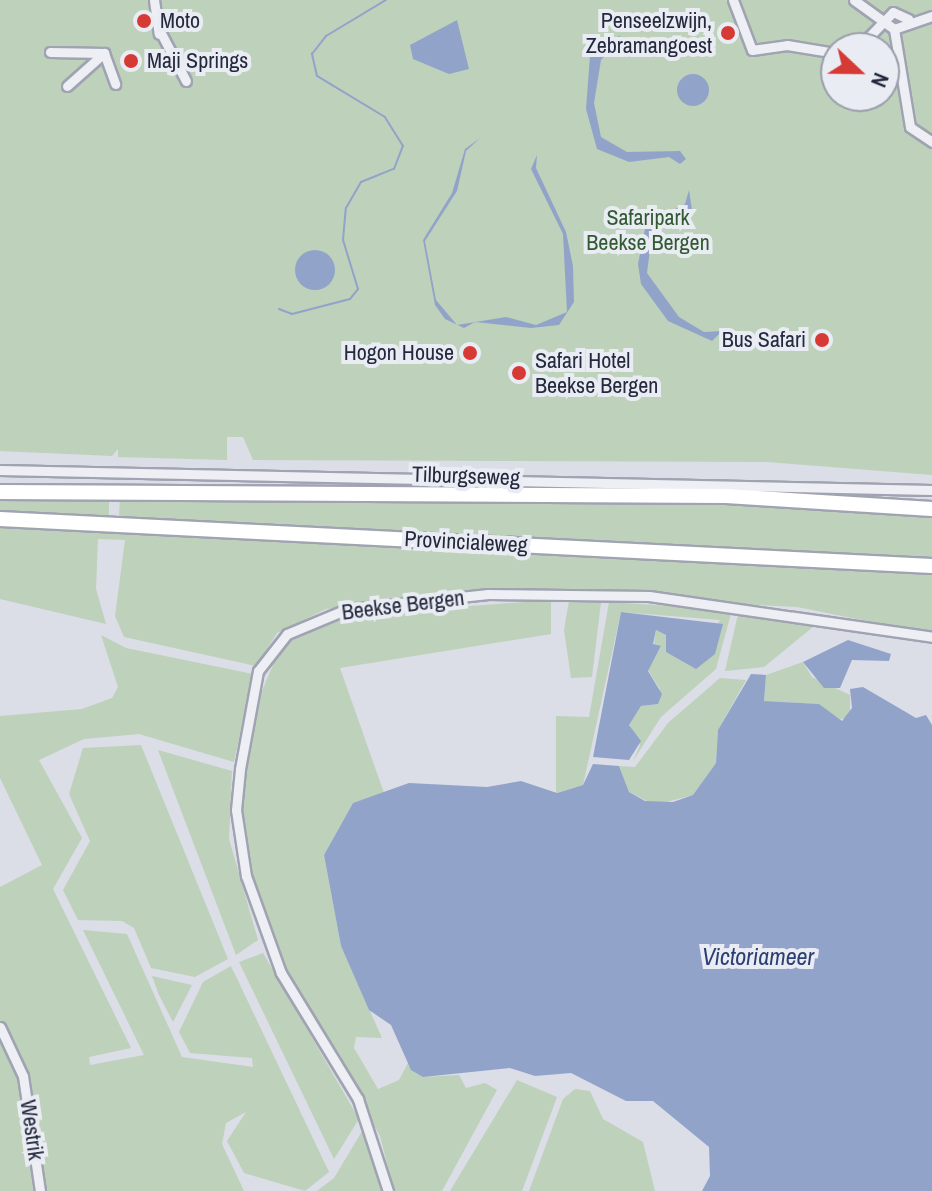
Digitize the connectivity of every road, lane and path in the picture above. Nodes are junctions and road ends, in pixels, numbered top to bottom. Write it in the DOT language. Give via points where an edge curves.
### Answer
graph roads {
  1 [pos="154,0"];
  2 [pos="733,0"];
  3 [pos="854,0"];
  4 [pos="932,16"];
  5 [pos="890,26"];
  6 [pos="878,32"];
  7 [pos="820,50"];
  8 [pos="50,52"];
  9 [pos="104,53"];
  10 [pos="186,81"];
  11 [pos="115,84"];
  12 [pos="67,86"];
  13 [pos="928,140"];
  14 [pos="0,470"];
  15 [pos="932,490"];
  16 [pos="0,492"];
  17 [pos="932,509"];
  18 [pos="0,519"];
  19 [pos="932,566"];
  20 [pos="932,637"];
  21 [pos="0,1027"];
  22 [pos="40,1191"];
  23 [pos="388,1191"];
  1 -- 10 [label="street" via="159,34"];
  2 -- 7 [label="street" via="752,50"];
  3 -- 5 [label="street"];
  4 -- 5 [label="street" via="908,19 893,12"];
  5 -- 6 [label="street"];
  5 -- 13 [label="street" via="907,115"];
  8 -- 9 [label="street"];
  9 -- 11 [label="street"];
  9 -- 12 [label="street"];
  14 -- 15 [label="street, Tilburgseweg"];
  16 -- 17 [label="highway, Provincialeweg" via="726,496"];
  18 -- 19 [label="highway, Provincialeweg"];
  20 -- 23 [label="street, Beekse Bergen" via="649,596 488,594 347,609 287,634 258,671 240,769 236,810 246,876 281,973 358,1099"];
  21 -- 22 [label="street, Westrik" via="23,1076"];
}
